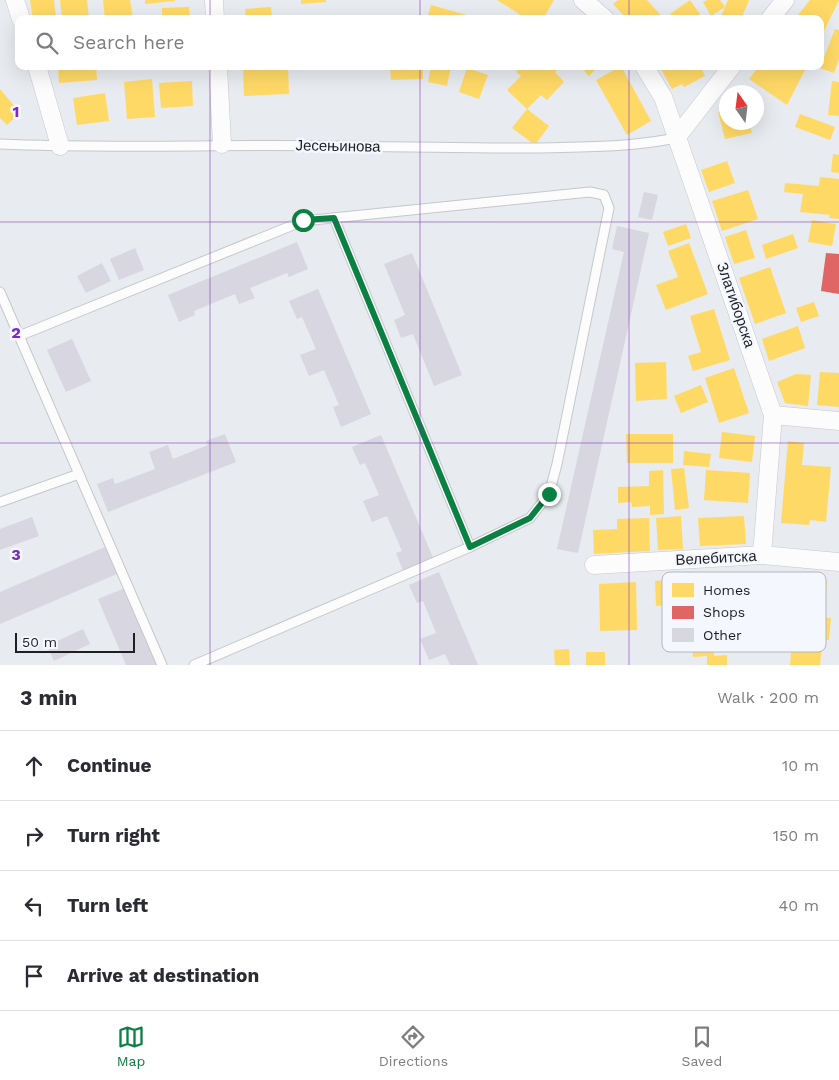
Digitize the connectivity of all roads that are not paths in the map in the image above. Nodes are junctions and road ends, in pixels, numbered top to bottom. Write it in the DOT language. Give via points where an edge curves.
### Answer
graph roads {
  1 [pos="15,0"];
  2 [pos="214,0"];
  3 [pos="583,0"];
  4 [pos="784,0"];
  5 [pos="20,15"];
  6 [pos="215,15"];
  7 [pos="600,15"];
  8 [pos="773,15"];
  9 [pos="38,70"];
  10 [pos="218,70"];
  11 [pos="646,70"];
  12 [pos="729,70"];
  13 [pos="676,138"];
  14 [pos="0,144"];
  15 [pos="222,144"];
  16 [pos="60,146"];
  17 [pos="334,218"];
  18 [pos="0,292"];
  19 [pos="19,336"];
  20 [pos="773,415"];
  21 [pos="839,421"];
  22 [pos="79,474"];
  23 [pos="0,502"];
  24 [pos="470,547"];
  25 [pos="762,555"];
  26 [pos="839,562"];
  27 [pos="594,565"];
  28 [pos="162,665"];
  29 [pos="194,665"];
  1 -- 5 [label="street"];
  2 -- 6 [label="street"];
  3 -- 7 [label="street"];
  4 -- 8 [label="street"];
  9 -- 16 [label="street"];
  10 -- 15 [label="street"];
  11 -- 13 [label="street, Златиборска" via="663,97"];
  12 -- 13 [label="street"];
  13 -- 15 [label="lane, Јесењинова" via="648,144 593,147"];
  13 -- 20 [label="street, Златиборска"];
  14 -- 16 [label="lane, Јесењинова"];
  15 -- 16 [label="lane, Јесењинова"];
  17 -- 19 [label="lane" via="303,220"];
  17 -- 24 [label="lane"];
  17 -- 24 [label="lane" via="590,192 604,195 608,201 549,494 530,518"];
  18 -- 19 [label="lane"];
  19 -- 22 [label="lane"];
  20 -- 21 [label="street"];
  20 -- 25 [label="street, Златиборска"];
  22 -- 23 [label="lane"];
  22 -- 28 [label="lane"];
  24 -- 29 [label="lane"];
  25 -- 26 [label="street, Велебитска"];
  25 -- 27 [label="street, Велебитска"];
}
